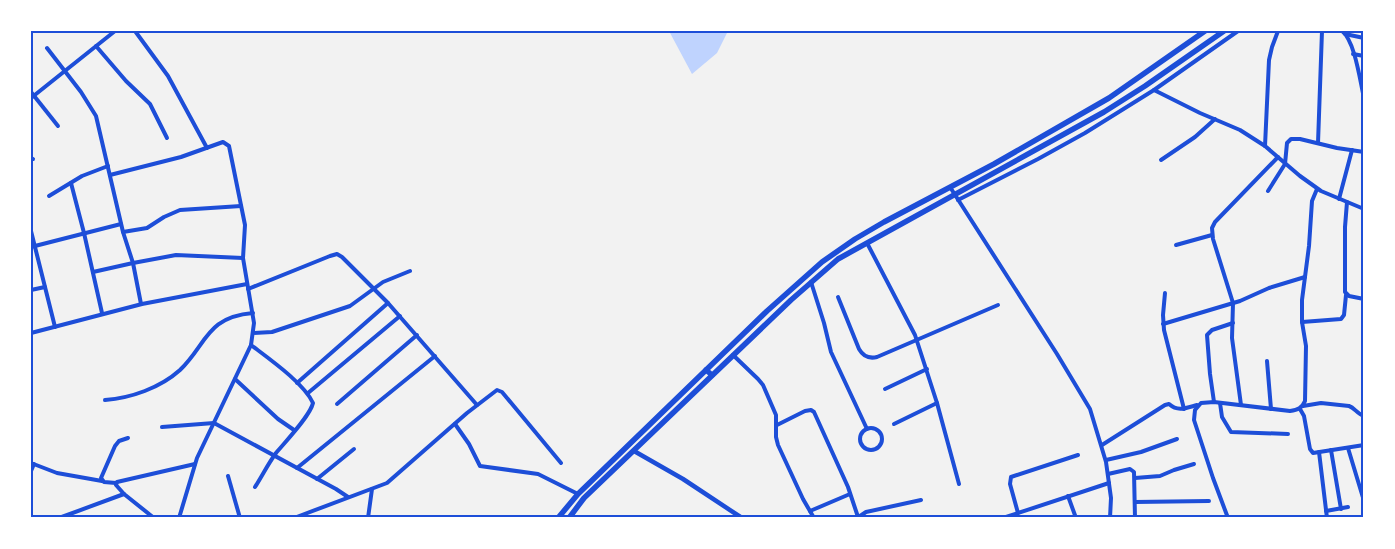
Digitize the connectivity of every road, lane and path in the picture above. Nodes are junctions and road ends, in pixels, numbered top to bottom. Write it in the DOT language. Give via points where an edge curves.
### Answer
graph roads {
  1 [pos="115,31"];
  2 [pos="135,31"];
  3 [pos="1205,31"];
  4 [pos="1224,31"];
  5 [pos="1238,31"];
  6 [pos="1278,31"];
  7 [pos="1322,31"];
  8 [pos="1344,32"];
  9 [pos="1364,38"];
  10 [pos="96,46"];
  11 [pos="47,48"];
  12 [pos="1353,54"];
  13 [pos="1364,56"];
  14 [pos="64,72"];
  15 [pos="1361,80"];
  16 [pos="1154,90"];
  17 [pos="32,95"];
  18 [pos="1364,98"];
  19 [pos="1215,119"];
  20 [pos="58,126"];
  21 [pos="167,138"];
  22 [pos="1318,143"];
  23 [pos="1264,146"];
  24 [pos="207,148"];
  25 [pos="1352,150"];
  26 [pos="1364,152"];
  27 [pos="1278,157"];
  28 [pos="1161,160"];
  29 [pos="1286,164"];
  30 [pos="108,166"];
  31 [pos="110,175"];
  32 [pos="71,183"];
  33 [pos="950,187"];
  34 [pos="1317,188"];
  35 [pos="1268,191"];
  36 [pos="49,196"];
  37 [pos="956,198"];
  38 [pos="1338,199"];
  39 [pos="1347,202"];
  40 [pos="241,206"];
  41 [pos="1364,209"];
  42 [pos="122,224"];
  43 [pos="31,231"];
  44 [pos="123,232"];
  45 [pos="84,233"];
  46 [pos="1212,236"];
  47 [pos="867,243"];
  48 [pos="1176,245"];
  49 [pos="33,246"];
  50 [pos="242,258"];
  51 [pos="133,263"];
  52 [pos="410,271"];
  53 [pos="93,272"];
  54 [pos="1305,276"];
  55 [pos="811,282"];
  56 [pos="248,286"];
  57 [pos="45,287"];
  58 [pos="374,288"];
  59 [pos="31,290"];
  60 [pos="1165,294"];
  61 [pos="1346,294"];
  62 [pos="838,297"];
  63 [pos="1364,299"];
  64 [pos="388,303"];
  65 [pos="1233,303"];
  66 [pos="141,304"];
  67 [pos="998,305"];
  68 [pos="102,313"];
  69 [pos="253,313"];
  70 [pos="400,316"];
  71 [pos="1233,322"];
  72 [pos="1302,322"];
  73 [pos="1163,324"];
  74 [pos="55,327"];
  75 [pos="31,333"];
  76 [pos="253,333"];
  77 [pos="417,334"];
  78 [pos="917,341"];
  79 [pos="251,345"];
  80 [pos="733,355"];
  81 [pos="435,356"];
  82 [pos="1267,361"];
  83 [pos="706,370"];
  84 [pos="927,370"];
  85 [pos="712,375"];
  86 [pos="235,379"];
  87 [pos="297,383"];
  88 [pos="885,389"];
  89 [pos="308,394"];
  90 [pos="105,400"];
  91 [pos="1214,402"];
  92 [pos="1220,402"];
  93 [pos="937,403"];
  94 [pos="337,404"];
  95 [pos="477,406"];
  96 [pos="1197,406"];
  97 [pos="1241,406"];
  98 [pos="1302,407"];
  99 [pos="1184,409"];
  100 [pos="1271,409"];
  101 [pos="1364,416"];
  102 [pos="214,423"];
  103 [pos="455,424"];
  104 [pos="894,424"];
  105 [pos="777,425"];
  106 [pos="162,428"];
  107 [pos="867,429"];
  108 [pos="294,430"];
  109 [pos="1288,434"];
  110 [pos="128,438"];
  111 [pos="1176,440"];
  112 [pos="1102,445"];
  113 [pos="1364,445"];
  114 [pos="1348,448"];
  115 [pos="354,449"];
  116 [pos="1331,450"];
  117 [pos="634,451"];
  118 [pos="1320,452"];
  119 [pos="1078,455"];
  120 [pos="274,456"];
  121 [pos="1106,460"];
  122 [pos="33,463"];
  123 [pos="561,463"];
  124 [pos="195,464"];
  125 [pos="1194,464"];
  126 [pos="297,468"];
  127 [pos="31,471"];
  128 [pos="1108,474"];
  129 [pos="228,476"];
  130 [pos="1135,478"];
  131 [pos="317,479"];
  132 [pos="102,481"];
  133 [pos="1109,483"];
  134 [pos="116,484"];
  135 [pos="959,484"];
  136 [pos="255,487"];
  137 [pos="372,489"];
  138 [pos="124,494"];
  139 [pos="578,494"];
  140 [pos="850,494"];
  141 [pos="1068,496"];
  142 [pos="348,497"];
  143 [pos="921,500"];
  144 [pos="1209,501"];
  145 [pos="1364,501"];
  146 [pos="1135,502"];
  147 [pos="1348,507"];
  148 [pos="1341,508"];
  149 [pos="810,511"];
  150 [pos="1326,511"];
  151 [pos="1018,513"];
  152 [pos="857,517"];
  153 [pos="59,518"];
  154 [pos="154,518"];
  155 [pos="179,518"];
  156 [pos="240,518"];
  157 [pos="294,518"];
  158 [pos="368,518"];
  159 [pos="558,518"];
  160 [pos="569,518"];
  161 [pos="742,518"];
  162 [pos="814,518"];
  163 [pos="1003,518"];
  164 [pos="1076,518"];
  165 [pos="1110,518"];
  166 [pos="1134,518"];
  167 [pos="1228,518"];
  168 [pos="1326,518"];
  1 -- 10 [label="street"];
  2 -- 24 [label="street" via="168,76"];
  3 -- 33 [label="main road" via="1109,98"];
  4 -- 37 [label="main road" via="1104,112"];
  5 -- 16 [label="street"];
  6 -- 23 [label="street" via="1269,60"];
  7 -- 22 [label="street"];
  8 -- 9 [label="street"];
  8 -- 12 [label="street"];
  10 -- 14 [label="street"];
  10 -- 21 [label="street" via="150,104"];
  11 -- 14 [label="street"];
  12 -- 13 [label="street"];
  12 -- 15 [label="street"];
  14 -- 17 [label="street"];
  14 -- 30 [label="street" via="96,116"];
  15 -- 18 [label="street"];
  16 -- 19 [label="street"];
  16 -- 37 [label="street" via="1038,159"];
  17 -- 20 [label="street"];
  19 -- 23 [label="street"];
  19 -- 28 [label="street" via="1196,137"];
  22 -- 25 [label="street"];
  22 -- 29 [label="street" via="1291,139 1287,144"];
  23 -- 27 [label="street"];
  24 -- 31 [label="street"];
  24 -- 40 [label="street" via="224,142 229,146"];
  25 -- 26 [label="street"];
  25 -- 38 [label="street"];
  27 -- 29 [label="street"];
  27 -- 46 [label="street" via="1216,222"];
  29 -- 34 [label="street"];
  29 -- 35 [label="street"];
  30 -- 31 [label="street"];
  30 -- 32 [label="street"];
  31 -- 42 [label="street"];
  32 -- 36 [label="street"];
  32 -- 45 [label="street"];
  33 -- 37 [label="street"];
  33 -- 83 [label="main road" via="856,239 822,262"];
  34 -- 38 [label="street"];
  34 -- 54 [label="street" via="1312,201"];
  37 -- 47 [label="main road"];
  37 -- 112 [label="street" via="1083,397"];
  38 -- 39 [label="street"];
  39 -- 41 [label="street"];
  39 -- 61 [label="street"];
  40 -- 44 [label="street" via="180,210 147,228"];
  40 -- 50 [label="street" via="245,225"];
  42 -- 44 [label="street"];
  42 -- 45 [label="street"];
  43 -- 49 [label="street"];
  44 -- 51 [label="street"];
  45 -- 49 [label="street"];
  45 -- 53 [label="street"];
  46 -- 48 [label="street"];
  46 -- 65 [label="street"];
  47 -- 55 [label="main road" via="838,259"];
  47 -- 78 [label="street"];
  49 -- 57 [label="street"];
  50 -- 51 [label="street" via="181,255"];
  50 -- 56 [label="street"];
  51 -- 53 [label="street"];
  51 -- 66 [label="street"];
  52 -- 58 [label="street"];
  53 -- 68 [label="street"];
  54 -- 65 [label="street"];
  54 -- 72 [label="street"];
  55 -- 80 [label="main road"];
  55 -- 107 [label="street" via="831,352"];
  56 -- 58 [label="street" via="337,254"];
  56 -- 66 [label="street"];
  56 -- 69 [label="street"];
  57 -- 59 [label="street"];
  57 -- 74 [label="street"];
  58 -- 64 [label="street"];
  58 -- 76 [label="street" via="350,306 272,332"];
  60 -- 73 [label="street"];
  61 -- 63 [label="street"];
  61 -- 72 [label="street" via="1341,319"];
  62 -- 78 [label="street" via="859,349 866,357 877,357"];
  64 -- 70 [label="street"];
  64 -- 87 [label="street"];
  65 -- 71 [label="street"];
  65 -- 73 [label="street"];
  66 -- 68 [label="street"];
  67 -- 78 [label="street"];
  68 -- 74 [label="street"];
  69 -- 76 [label="street"];
  69 -- 90 [label="street" via="240,314 222,322 207,334 181,369 167,380 120,399"];
  70 -- 77 [label="street"];
  70 -- 89 [label="street"];
  71 -- 91 [label="street" via="1207,335"];
  71 -- 97 [label="street" via="1232,338"];
  72 -- 98 [label="street" via="1306,346 1306,401"];
  73 -- 99 [label="street"];
  74 -- 75 [label="street"];
  76 -- 79 [label="street"];
  77 -- 81 [label="street"];
  77 -- 94 [label="street"];
  78 -- 84 [label="street"];
  79 -- 86 [label="street"];
  79 -- 87 [label="street"];
  80 -- 85 [label="main road"];
  80 -- 105 [label="street" via="763,385"];
  81 -- 95 [label="street"];
  81 -- 126 [label="street"];
  82 -- 100 [label="street"];
  83 -- 85 [label="main road"];
  83 -- 139 [label="main road"];
  84 -- 88 [label="street"];
  84 -- 93 [label="street"];
  85 -- 117 [label="main road"];
  86 -- 102 [label="street"];
  86 -- 108 [label="street" via="278,420"];
  87 -- 89 [label="street"];
  89 -- 108 [label="street" via="314,403"];
  91 -- 92 [label="street"];
  91 -- 96 [label="street"];
  92 -- 97 [label="street"];
  92 -- 109 [label="street" via="1222,417 1231,432"];
  93 -- 104 [label="street"];
  93 -- 135 [label="street"];
  95 -- 103 [label="street"];
  95 -- 123 [label="street" via="500,390"];
  96 -- 99 [label="street"];
  96 -- 167 [label="street" via="1194,420"];
  97 -- 100 [label="street"];
  98 -- 100 [label="street" via="1290,411"];
  98 -- 101 [label="street" via="1321,403 1349,406"];
  98 -- 118 [label="street" via="1310,448 1313,453"];
  99 -- 112 [label="street" via="1165,405"];
  102 -- 106 [label="street"];
  102 -- 120 [label="street"];
  102 -- 124 [label="street"];
  103 -- 137 [label="street" via="390,481"];
  103 -- 139 [label="street" via="480,466 538,474"];
  105 -- 140 [label="street" via="805,411 814,412"];
  105 -- 149 [label="street" via="778,445"];
  107 -- 107 [label="street" via="878,430 882,436 880,446 874,450 867,450 861,444 860,437"];
  108 -- 120 [label="street"];
  110 -- 132 [label="street" via="115,446 102,472"];
  111 -- 121 [label="street"];
  112 -- 121 [label="street"];
  113 -- 114 [label="street"];
  114 -- 116 [label="street"];
  114 -- 145 [label="street"];
  115 -- 131 [label="street"];
  116 -- 118 [label="street"];
  116 -- 148 [label="street"];
  117 -- 160 [label="main road" via="584,498"];
  117 -- 161 [label="street"];
  118 -- 150 [label="street"];
  119 -- 151 [label="street" via="1011,477"];
  120 -- 126 [label="street"];
  120 -- 136 [label="street"];
  121 -- 128 [label="street"];
  122 -- 127 [label="street"];
  122 -- 132 [label="street" via="57,473"];
  124 -- 134 [label="street"];
  124 -- 155 [label="street"];
  125 -- 130 [label="street" via="1160,476"];
  126 -- 131 [label="street"];
  128 -- 130 [label="street" via="1130,469"];
  128 -- 133 [label="street"];
  129 -- 156 [label="street"];
  130 -- 146 [label="street"];
  131 -- 142 [label="street"];
  132 -- 134 [label="street"];
  133 -- 141 [label="street"];
  133 -- 165 [label="street"];
  134 -- 138 [label="street"];
  137 -- 142 [label="street"];
  137 -- 158 [label="street"];
  138 -- 153 [label="street"];
  138 -- 154 [label="street"];
  139 -- 159 [label="main road"];
  140 -- 149 [label="street"];
  140 -- 152 [label="street"];
  141 -- 151 [label="street"];
  141 -- 164 [label="street"];
  142 -- 157 [label="street"];
  143 -- 152 [label="street" via="866,512"];
  144 -- 146 [label="street"];
  146 -- 166 [label="street"];
  147 -- 148 [label="street"];
  148 -- 150 [label="street"];
  149 -- 162 [label="street"];
  150 -- 168 [label="street"];
  151 -- 163 [label="street"];
}
